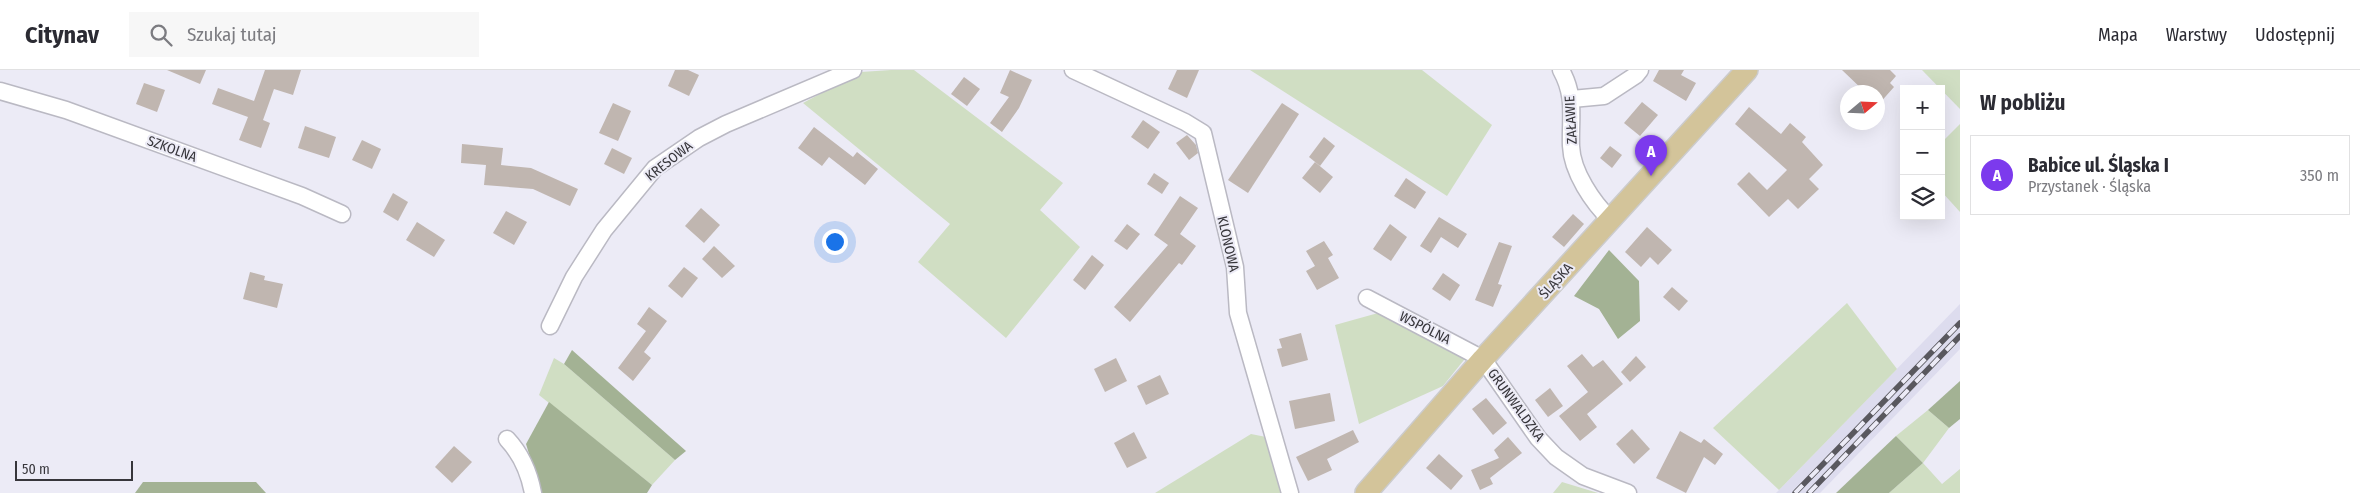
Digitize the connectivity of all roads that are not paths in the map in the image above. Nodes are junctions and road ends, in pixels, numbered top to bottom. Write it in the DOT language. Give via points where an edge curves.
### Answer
graph roads {
  1 [pos="853,70"];
  2 [pos="1074,70"];
  3 [pos="1561,70"];
  4 [pos="1640,70"];
  5 [pos="1746,70"];
  6 [pos="0,92"];
  7 [pos="1572,99"];
  8 [pos="342,214"];
  9 [pos="1611,220"];
  10 [pos="1367,298"];
  11 [pos="550,326"];
  12 [pos="1483,359"];
  13 [pos="507,439"];
  14 [pos="533,493"];
  15 [pos="1290,493"];
  16 [pos="1366,493"];
  17 [pos="1628,493"];
  1 -- 11 [label="street, KRESOWA" via="719,128 655,168 604,230 574,277"];
  2 -- 15 [label="street, KLONOWA" via="1203,133 1234,267 1238,313"];
  3 -- 7 [label="street, ZAŁAWIE"];
  4 -- 7 [label="street" via="1604,96"];
  5 -- 9 [label="main road, ŚLĄSKA"];
  6 -- 8 [label="street, SZKOLNA" via="66,110 302,196"];
  7 -- 9 [label="street, ZAŁAWIE" via="1571,148 1578,174 1602,212"];
  9 -- 12 [label="main road, ŚLĄSKA"];
  10 -- 12 [label="street, WSPÓLNA"];
  12 -- 16 [label="main road, ŚLĄSKA"];
  12 -- 17 [label="street, GRUNWALDZKA" via="1538,438 1556,457 1583,476"];
  13 -- 14 [label="street" via="530,475"];
}
